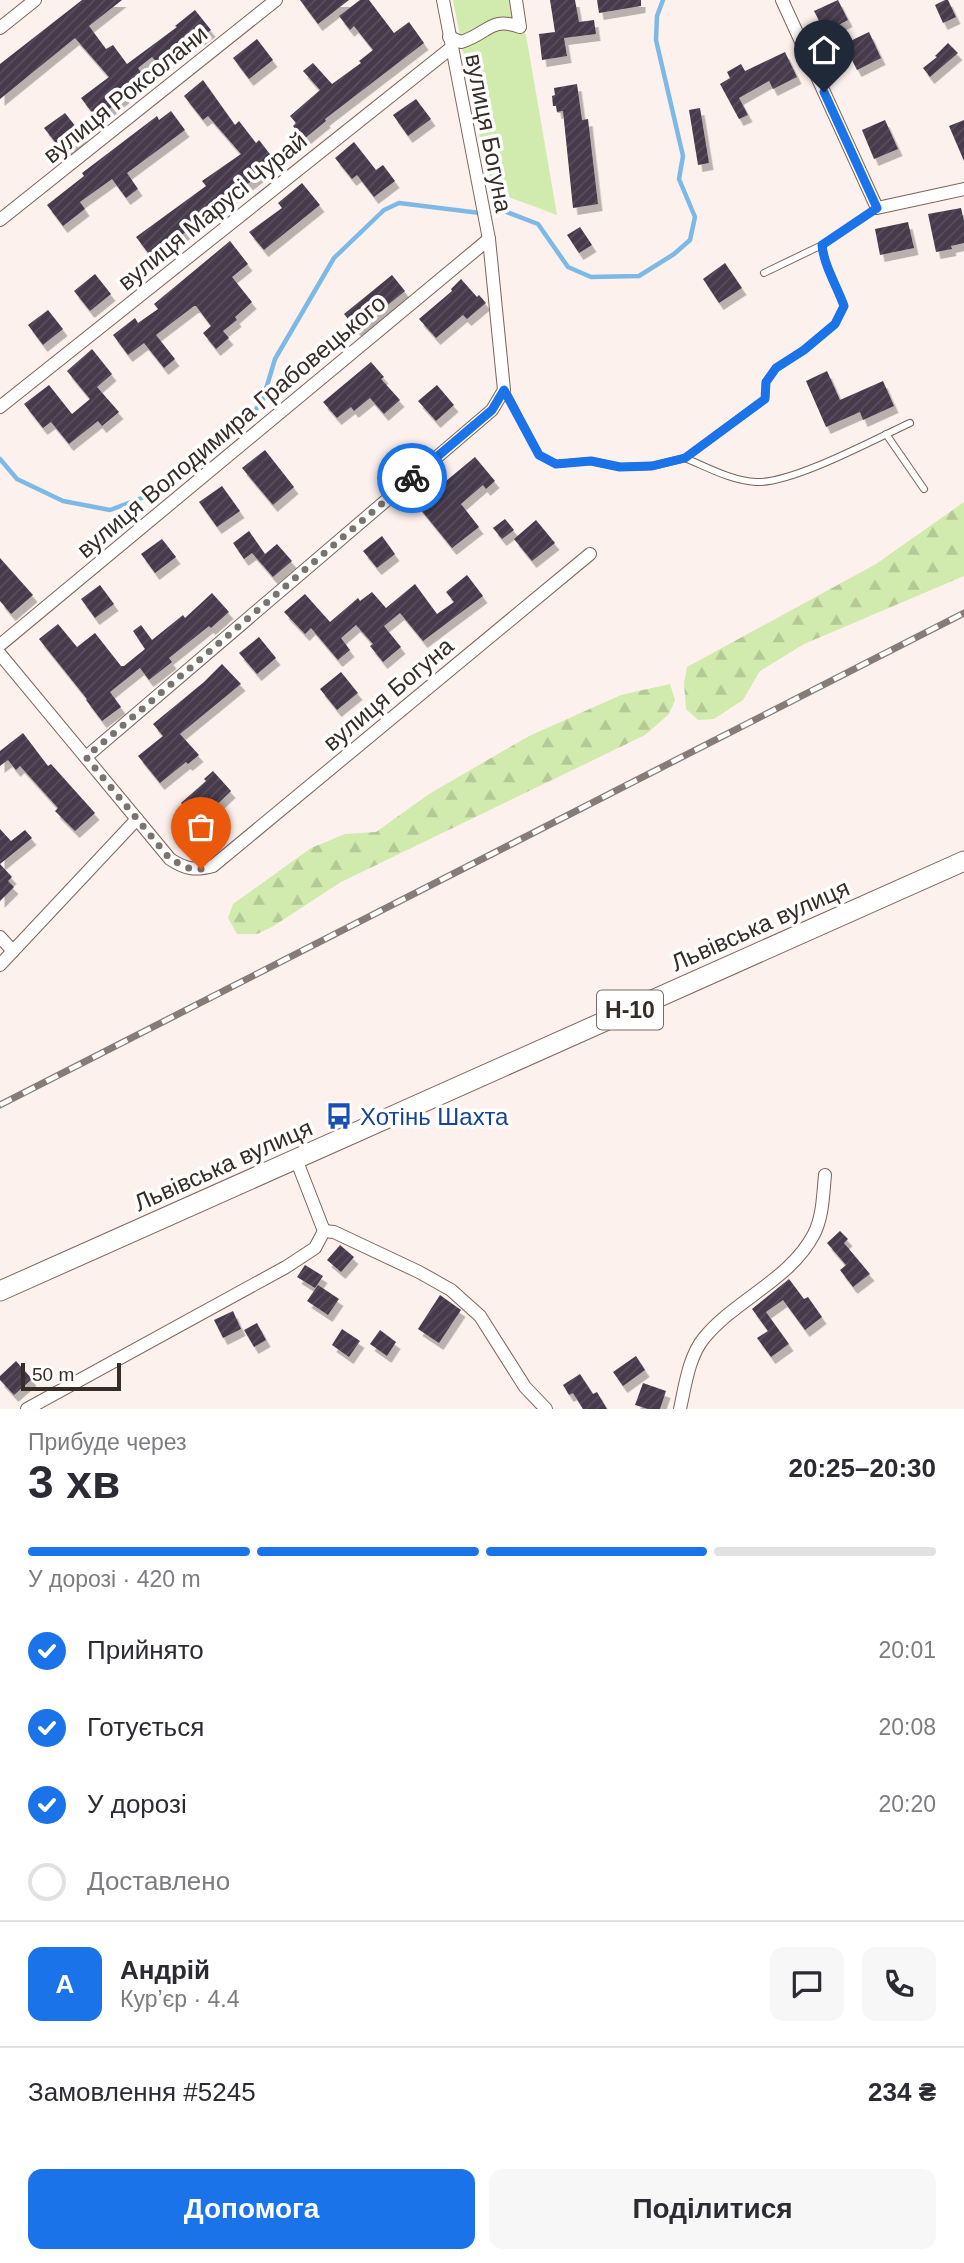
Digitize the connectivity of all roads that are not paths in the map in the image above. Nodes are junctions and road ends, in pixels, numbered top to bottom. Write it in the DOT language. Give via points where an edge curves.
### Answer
graph roads {
  1 [pos="35,0"];
  2 [pos="276,0"];
  3 [pos="443,0"];
  4 [pos="516,0"];
  5 [pos="782,0"];
  6 [pos="0,28"];
  7 [pos="450,43"];
  8 [pos="964,188"];
  9 [pos="877,208"];
  10 [pos="0,220"];
  11 [pos="489,239"];
  12 [pos="822,245"];
  13 [pos="764,274"];
  14 [pos="502,394"];
  15 [pos="0,407"];
  16 [pos="910,423"];
  17 [pos="886,434"];
  18 [pos="685,458"];
  19 [pos="924,489"];
  20 [pos="590,554"];
  21 [pos="0,645"];
  22 [pos="0,654"];
  23 [pos="86,757"];
  24 [pos="136,818"];
  25 [pos="964,861"];
  26 [pos="0,937"];
  27 [pos="13,951"];
  28 [pos="0,965"];
  29 [pos="296,1159"];
  30 [pos="825,1175"];
  31 [pos="324,1231"];
  32 [pos="0,1290"];
  33 [pos="27,1409"];
  34 [pos="546,1409"];
  35 [pos="680,1409"];
  1 -- 6 [label="street"];
  2 -- 10 [label="street, вулиця Роксолани"];
  3 -- 7 [label="street, вулиця Богуна"];
  4 -- 7 [label="street" via="520,27 497,23 473,38"];
  5 -- 9 [label="street"];
  7 -- 11 [label="street, вулиця Богуна"];
  7 -- 15 [label="street, вулиця Марусі Чурай"];
  8 -- 9 [label="street"];
  9 -- 12 [label="lane"];
  11 -- 14 [label="street, вулиця Богуна"];
  11 -- 21 [label="street, вулиця Володимира Грабовецького"];
  12 -- 13 [label="lane"];
  12 -- 18 [label="lane" via="823,260 844,306 835,324 776,368 766,382 765,399"];
  14 -- 18 [label="lane" via="547,461 591,461 620,467"];
  14 -- 23 [label="street" via="492,410"];
  16 -- 17 [label="lane"];
  17 -- 18 [label="lane" via="769,482 740,479"];
  17 -- 19 [label="lane"];
  20 -- 24 [label="street, вулиця Богуна" via="213,866 191,869 170,859"];
  22 -- 23 [label="street"];
  23 -- 24 [label="street"];
  24 -- 27 [label="street"];
  25 -- 29 [label="main road, Львівська вулиця / Н-10"];
  26 -- 27 [label="street"];
  27 -- 28 [label="street"];
  29 -- 31 [label="street"];
  29 -- 32 [label="main road, Львівська вулиця / Н-10"];
  30 -- 35 [label="street" via="814,1233 797,1257 702,1339"];
  31 -- 33 [label="street" via="315,1248 286,1267"];
  31 -- 34 [label="street" via="451,1290 480,1316 525,1387"];
}
